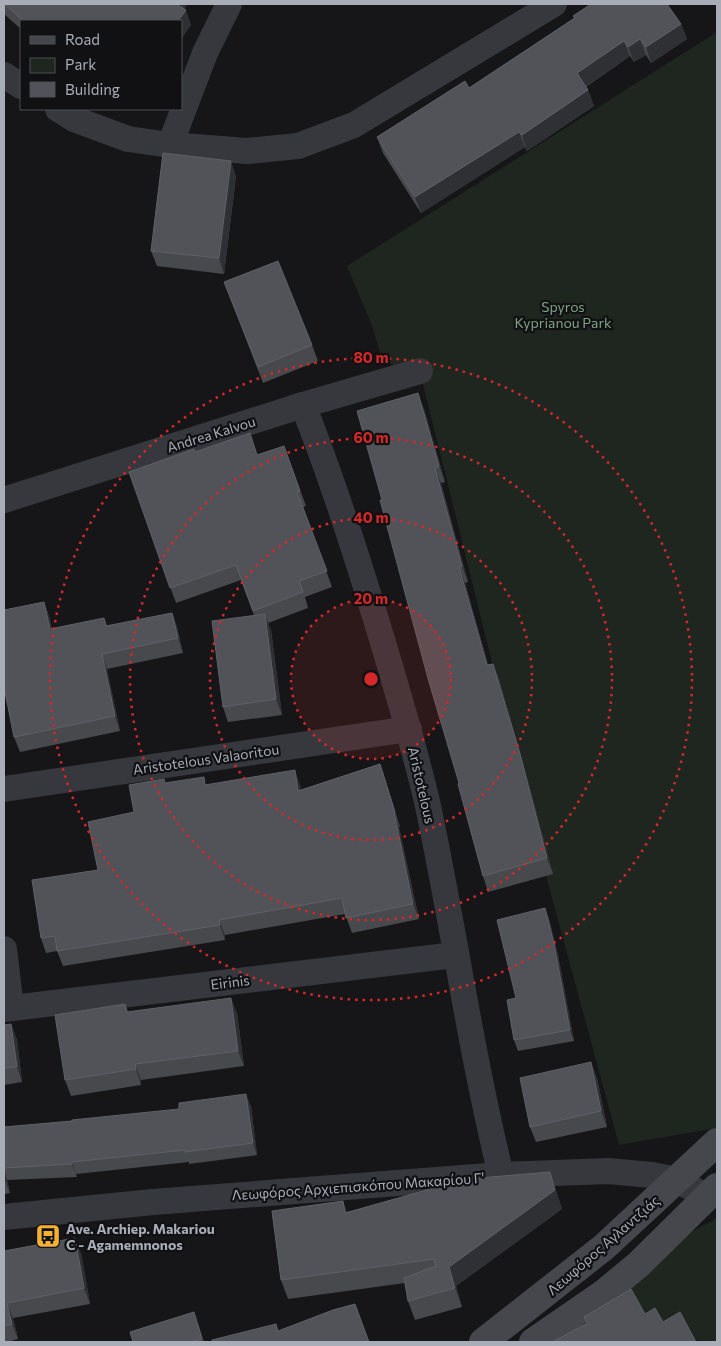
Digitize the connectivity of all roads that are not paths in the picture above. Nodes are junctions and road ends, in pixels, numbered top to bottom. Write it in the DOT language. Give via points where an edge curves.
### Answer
graph roads {
  1 [pos="229,4"];
  2 [pos="554,4"];
  3 [pos="4,75"];
  4 [pos="20,85"];
  5 [pos="60,110"];
  6 [pos="170,145"];
  7 [pos="420,371"];
  8 [pos="303,406"];
  9 [pos="4,500"];
  10 [pos="409,729"];
  11 [pos="4,789"];
  12 [pos="4,949"];
  13 [pos="455,955"];
  14 [pos="8,1009"];
  15 [pos="717,1142"];
  16 [pos="501,1175"];
  17 [pos="678,1180"];
  18 [pos="712,1192"];
  19 [pos="4,1217"];
  20 [pos="484,1342"];
  21 [pos="534,1342"];
  1 -- 6 [label="street" via="205,54"];
  2 -- 6 [label="street" via="354,125 298,146 247,151"];
  3 -- 4 [label="street"];
  5 -- 6 [label="street" via="128,140"];
  7 -- 8 [label="street, Andrea Kalvou"];
  8 -- 9 [label="street, Andrea Kalvou"];
  8 -- 10 [label="street, Aristotelous" via="322,452"];
  10 -- 11 [label="street, Aristotelous Valaoritou"];
  10 -- 13 [label="street, Aristotelous" via="428,806"];
  12 -- 14 [label="street"];
  13 -- 14 [label="street, Eirinis"];
  13 -- 16 [label="street, Aristotelous"];
  15 -- 17 [label="main road, Λεωφόρος Αγλαντζιάς"];
  16 -- 17 [label="street, Λεωφόρος Αρχιεπισκόπου Μακαρίου Γ'" via="608,1171"];
  16 -- 19 [label="street, Λεωφόρος Αρχιεπισκόπου Μακαρίου Γ'"];
  17 -- 18 [label="street, Λεωφόρος Αρχιεπισκόπου Μακαρίου Γ'"];
  17 -- 20 [label="main road, Λεωφόρος Αγλαντζιάς" via="604,1247"];
  18 -- 21 [label="main road" via="634,1268"];
}
